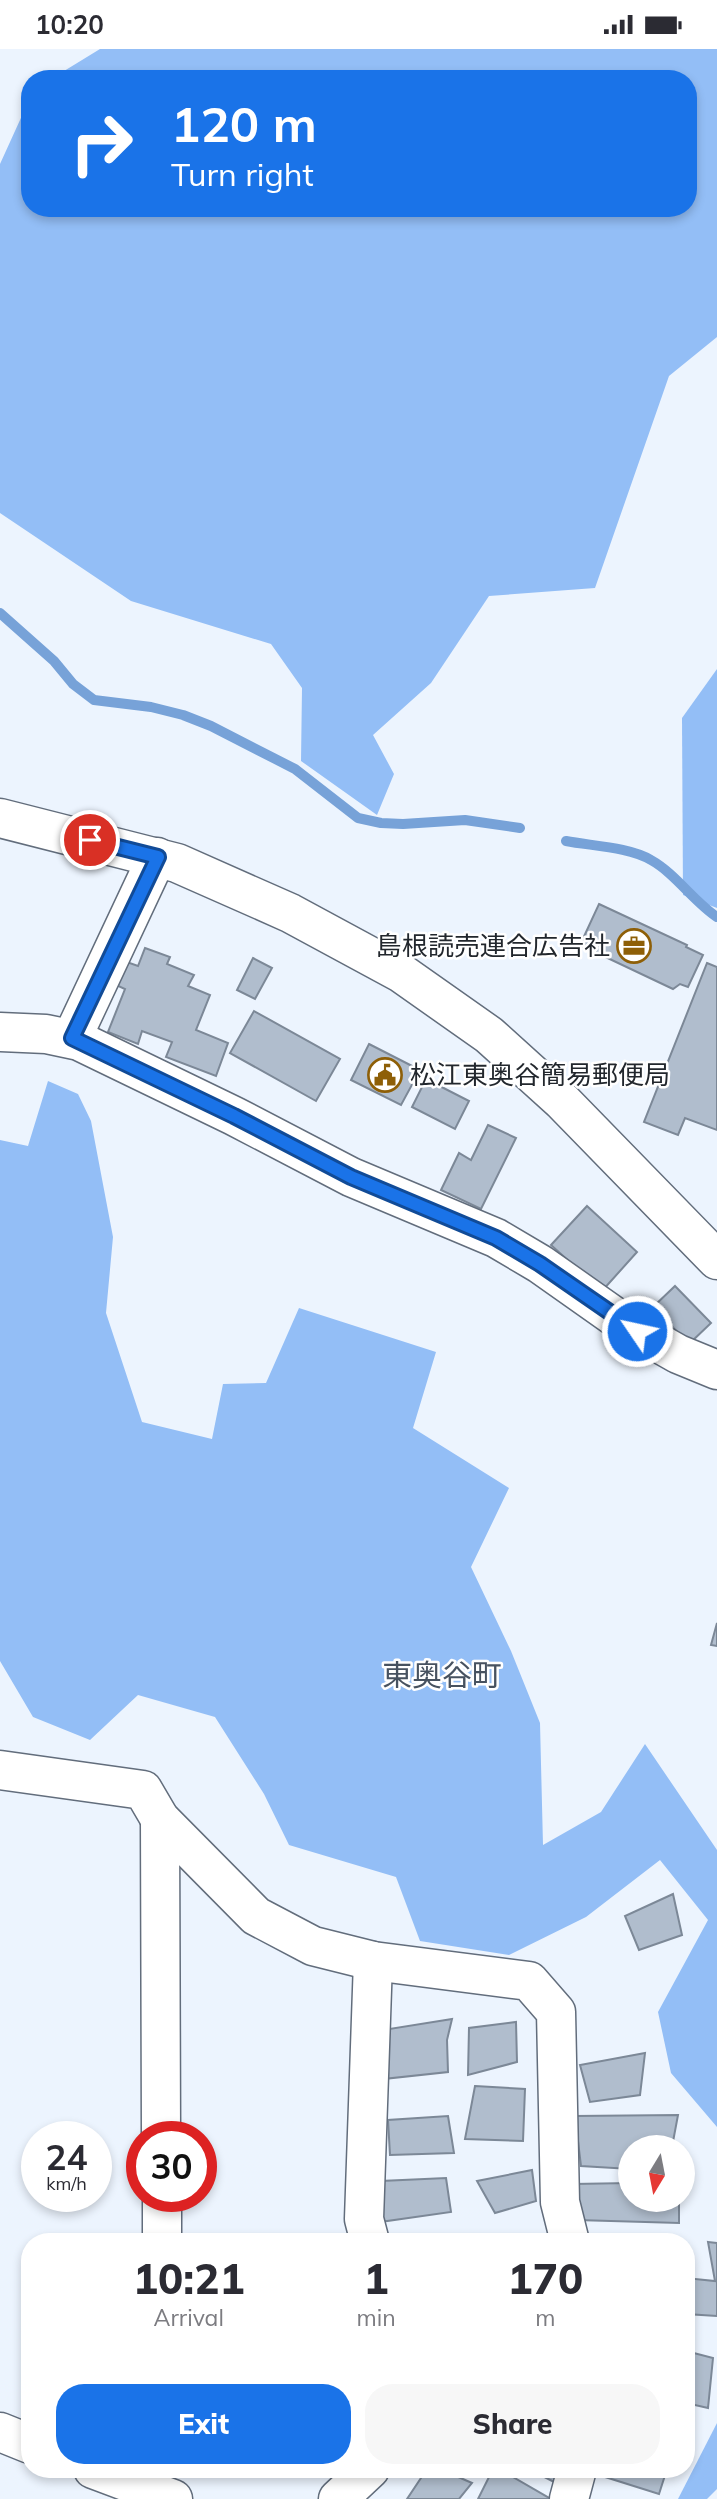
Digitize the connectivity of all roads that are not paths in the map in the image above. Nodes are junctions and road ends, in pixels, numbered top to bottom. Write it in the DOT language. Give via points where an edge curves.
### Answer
graph roads {
  1 [pos="0,818"];
  2 [pos="158,857"];
  3 [pos="0,1033"];
  4 [pos="72,1038"];
  5 [pos="717,1260"];
  6 [pos="717,1370"];
  7 [pos="0,1770"];
  8 [pos="160,1819"];
  9 [pos="373,1961"];
  10 [pos="161,2121"];
  11 [pos="162,2212"];
  12 [pos="162,2233"];
  13 [pos="368,2233"];
  14 [pos="568,2233"];
  15 [pos="0,2432"];
  16 [pos="21,2440"];
  17 [pos="123,2478"];
  18 [pos="360,2478"];
  19 [pos="575,2478"];
  20 [pos="173,2499"];
  21 [pos="338,2499"];
  22 [pos="569,2499"];
  1 -- 2 [label="street"];
  2 -- 4 [label="street"];
  2 -- 5 [label="street" via="301,919 401,973 489,1035 562,1101"];
  3 -- 4 [label="street"];
  4 -- 6 [label="street" via="351,1177 496,1238 625,1324"];
  7 -- 8 [label="street" via="143,1790"];
  8 -- 9 [label="street" via="256,1916 313,1946"];
  8 -- 10 [label="street"];
  9 -- 13 [label="street" via="364,2219"];
  9 -- 14 [label="street" via="529,1981 556,2012 560,2201"];
  11 -- 12 [label="street"];
  15 -- 16 [label="street"];
  17 -- 20 [label="street"];
  18 -- 21 [label="street"];
  19 -- 22 [label="street"];
}
